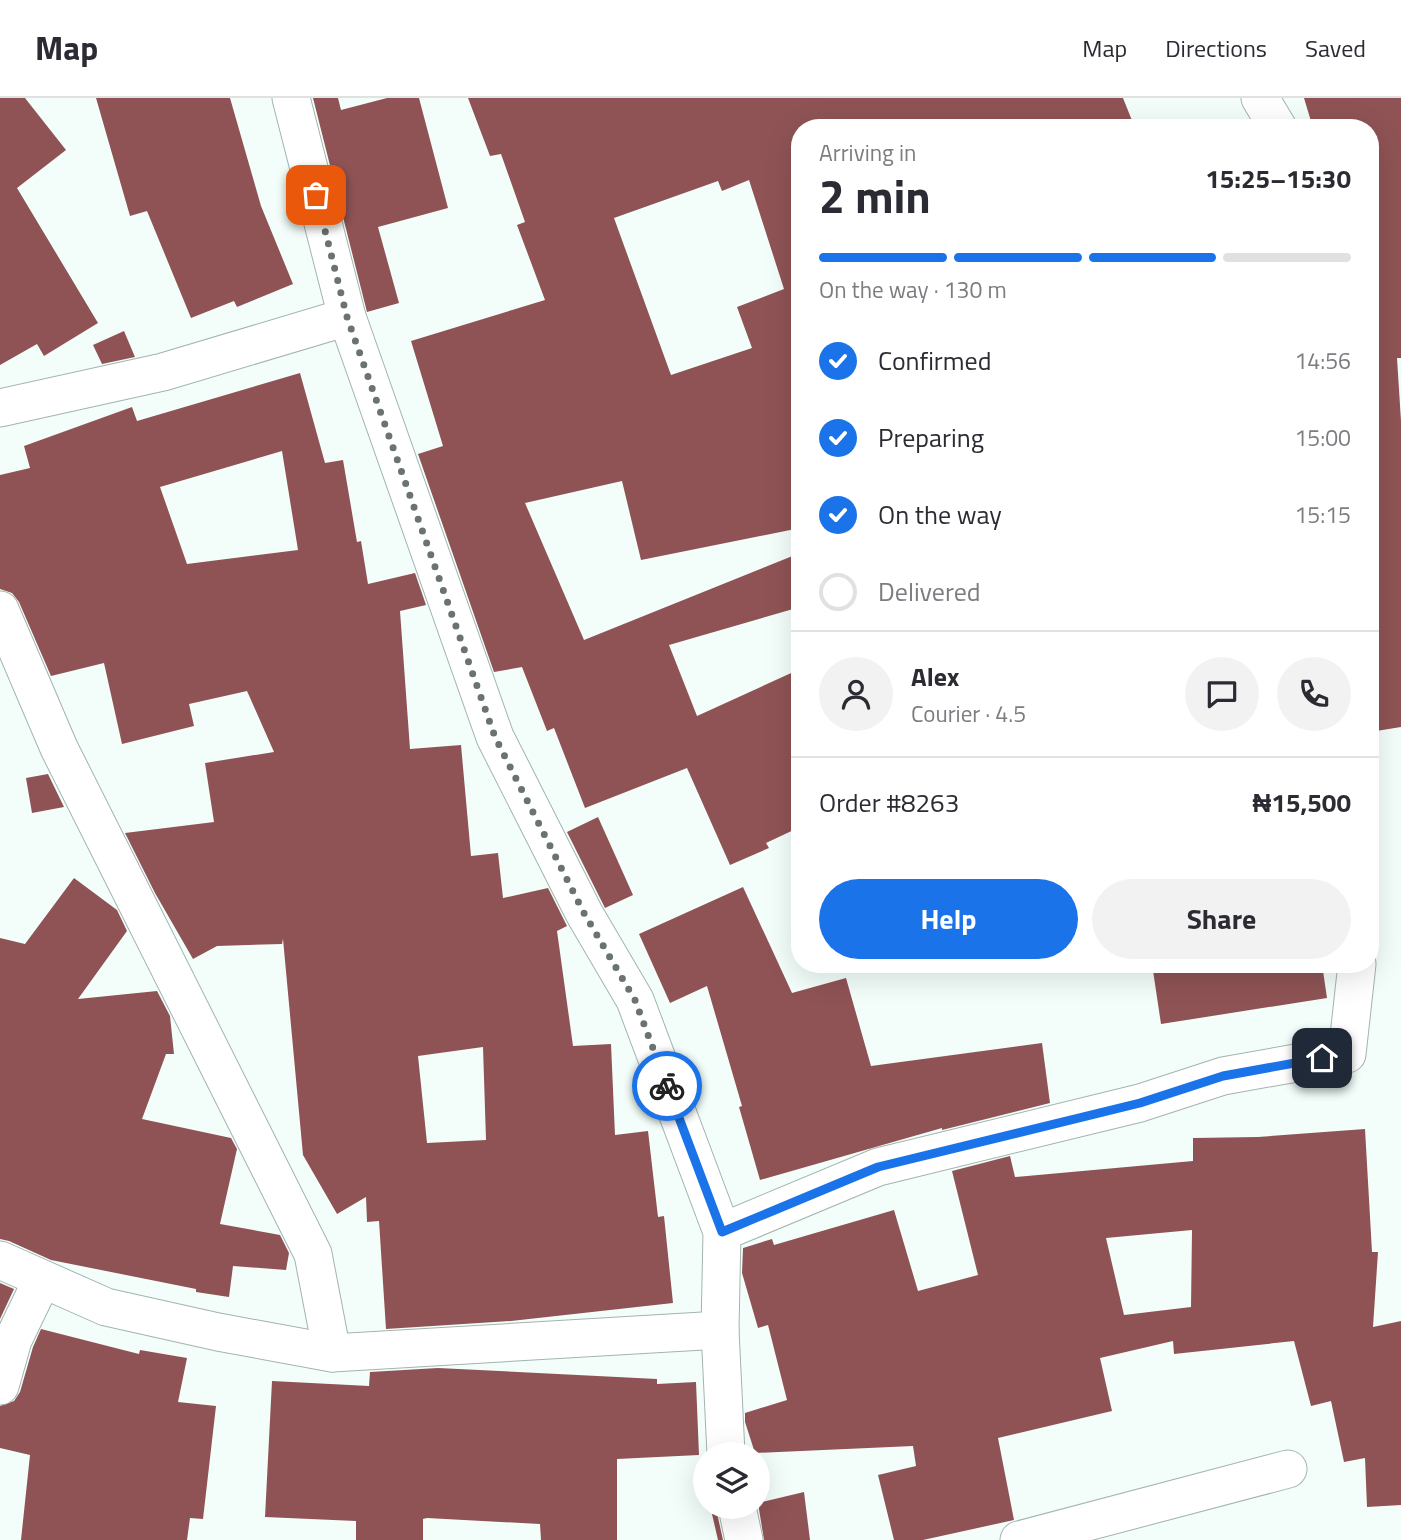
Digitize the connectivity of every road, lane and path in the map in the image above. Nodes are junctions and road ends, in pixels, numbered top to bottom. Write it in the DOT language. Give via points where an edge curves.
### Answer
graph roads {
  1 [pos="291,98"];
  2 [pos="1260,98"];
  3 [pos="1273,119"];
  4 [pos="347,317"];
  5 [pos="0,408"];
  6 [pos="0,610"];
  7 [pos="1356,973"];
  8 [pos="722,1232"];
  9 [pos="0,1260"];
  10 [pos="43,1280"];
  11 [pos="720,1330"];
  12 [pos="332,1353"];
  13 [pos="0,1386"];
  14 [pos="725,1442"];
  15 [pos="1288,1469"];
  16 [pos="740,1519"];
  17 [pos="744,1540"];
  18 [pos="1018,1540"];
  1 -- 4 [label="street"];
  2 -- 3 [label="street"];
  4 -- 5 [label="street" via="163,372"];
  4 -- 8 [label="street" via="495,737 584,913 635,1000"];
  6 -- 12 [label="street" via="59,748 313,1254"];
  7 -- 8 [label="street" via="1347,1054 1223,1076 1140,1103 878,1167"];
  8 -- 11 [label="street"];
  9 -- 10 [label="street"];
  10 -- 12 [label="street" via="106,1307"];
  10 -- 13 [label="street" via="13,1340"];
  11 -- 12 [label="street"];
  11 -- 14 [label="street"];
  15 -- 18 [label="street"];
  16 -- 17 [label="street"];
}
